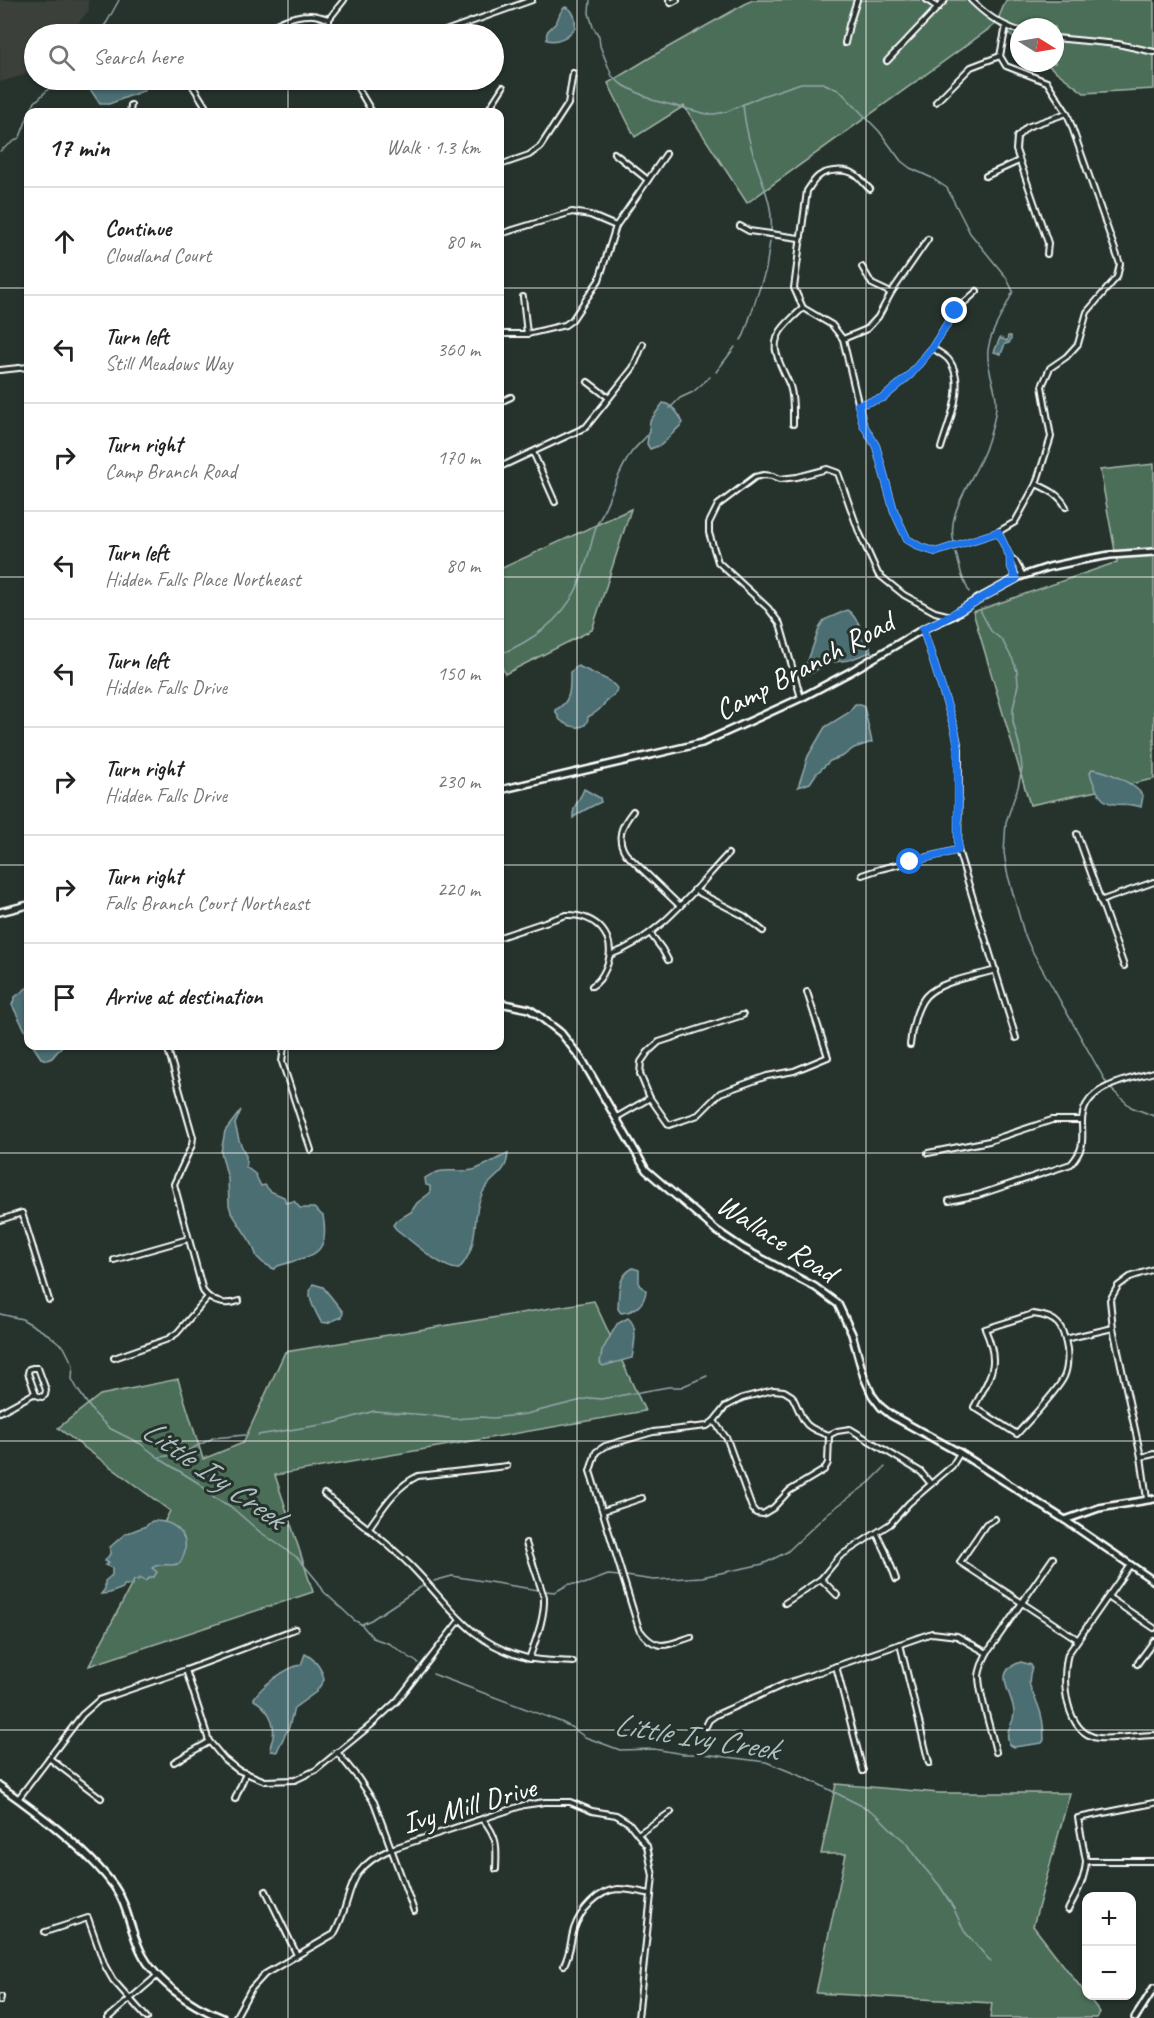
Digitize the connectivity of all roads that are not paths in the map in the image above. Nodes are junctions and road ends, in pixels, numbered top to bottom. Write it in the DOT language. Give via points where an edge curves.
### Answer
graph roads {
  1 [pos="344,0"];
  2 [pos="532,0"];
  3 [pos="669,0"];
  4 [pos="677,0"];
  5 [pos="857,0"];
  6 [pos="927,0"];
  7 [pos="945,0"];
  8 [pos="971,0"];
  9 [pos="938,8"];
  10 [pos="329,19"];
  11 [pos="275,24"];
  12 [pos="329,24"];
  13 [pos="465,24"];
  14 [pos="1006,26"];
  15 [pos="1010,28"];
  16 [pos="1064,39"];
  17 [pos="845,43"];
  18 [pos="1154,52"];
  19 [pos="1000,56"];
  20 [pos="887,61"];
  21 [pos="573,73"];
  22 [pos="195,90"];
  23 [pos="359,90"];
  24 [pos="501,90"];
  25 [pos="936,102"];
  26 [pos="131,105"];
  27 [pos="131,108"];
  28 [pos="206,108"];
  29 [pos="370,108"];
  30 [pos="490,108"];
  31 [pos="1067,113"];
  32 [pos="614,153"];
  33 [pos="666,154"];
  34 [pos="1019,161"];
  35 [pos="504,164"];
  36 [pos="986,176"];
  37 [pos="648,180"];
  38 [pos="870,189"];
  39 [pos="616,226"];
  40 [pos="740,226"];
  41 [pos="504,233"];
  42 [pos="799,238"];
  43 [pos="928,239"];
  44 [pos="1047,254"];
  45 [pos="862,267"];
  46 [pos="977,291"];
  47 [pos="891,293"];
  48 [pos="523,297"];
  49 [pos="803,308"];
  50 [pos="504,334"];
  51 [pos="527,334"];
  52 [pos="843,339"];
  53 [pos="642,344"];
  54 [pos="932,348"];
  55 [pos="24,367"];
  56 [pos="0,370"];
  57 [pos="588,382"];
  58 [pos="511,397"];
  59 [pos="609,398"];
  60 [pos="504,400"];
  61 [pos="858,405"];
  62 [pos="793,424"];
  63 [pos="941,448"];
  64 [pos="533,452"];
  65 [pos="504,465"];
  66 [pos="1036,484"];
  67 [pos="555,502"];
  68 [pos="1066,507"];
  69 [pos="998,532"];
  70 [pos="1154,552"];
  71 [pos="1019,577"];
  72 [pos="952,616"];
  73 [pos="923,629"];
  74 [pos="801,698"];
  75 [pos="504,789"];
  76 [pos="633,811"];
  77 [pos="1077,834"];
  78 [pos="958,850"];
  79 [pos="728,854"];
  80 [pos="862,875"];
  81 [pos="1154,882"];
  82 [pos="694,890"];
  83 [pos="1100,901"];
  84 [pos="24,906"];
  85 [pos="680,906"];
  86 [pos="0,912"];
  87 [pos="763,931"];
  88 [pos="650,933"];
  89 [pos="504,936"];
  90 [pos="610,955"];
  91 [pos="668,960"];
  92 [pos="1124,966"];
  93 [pos="996,970"];
  94 [pos="592,986"];
  95 [pos="807,992"];
  96 [pos="504,1004"];
  97 [pos="743,1015"];
  98 [pos="1016,1038"];
  99 [pos="910,1045"];
  100 [pos="168,1050"];
  101 [pos="284,1050"];
  102 [pos="1154,1072"];
  103 [pos="650,1098"];
  104 [pos="617,1117"];
  105 [pos="1082,1120"];
  106 [pos="310,1150"];
  107 [pos="928,1153"];
  108 [pos="949,1201"];
  109 [pos="0,1220"];
  110 [pos="188,1239"];
  111 [pos="114,1260"];
  112 [pos="1154,1269"];
  113 [pos="208,1298"];
  114 [pos="49,1300"];
  115 [pos="239,1301"];
  116 [pos="1113,1329"];
  117 [pos="1065,1339"];
  118 [pos="114,1358"];
  119 [pos="35,1393"];
  120 [pos="0,1412"];
  121 [pos="714,1421"];
  122 [pos="829,1435"];
  123 [pos="960,1453"];
  124 [pos="1154,1454"];
  125 [pos="1141,1456"];
  126 [pos="507,1466"];
  127 [pos="931,1484"];
  128 [pos="324,1494"];
  129 [pos="642,1498"];
  130 [pos="1147,1499"];
  131 [pos="1154,1499"];
  132 [pos="603,1511"];
  133 [pos="995,1519"];
  134 [pos="1065,1520"];
  135 [pos="368,1528"];
  136 [pos="877,1534"];
  137 [pos="526,1543"];
  138 [pos="1053,1558"];
  139 [pos="1130,1565"];
  140 [pos="821,1579"];
  141 [pos="896,1579"];
  142 [pos="1154,1581"];
  143 [pos="837,1595"];
  144 [pos="1108,1597"];
  145 [pos="785,1603"];
  146 [pos="1022,1603"];
  147 [pos="460,1620"];
  148 [pos="1154,1628"];
  149 [pos="295,1629"];
  150 [pos="691,1637"];
  151 [pos="1077,1639"];
  152 [pos="1154,1641"];
  153 [pos="900,1644"];
  154 [pos="987,1653"];
  155 [pos="530,1659"];
  156 [pos="573,1662"];
  157 [pos="1137,1664"];
  158 [pos="836,1666"];
  159 [pos="186,1670"];
  160 [pos="706,1726"];
  161 [pos="1154,1735"];
  162 [pos="209,1741"];
  163 [pos="337,1752"];
  164 [pos="996,1752"];
  165 [pos="49,1758"];
  166 [pos="174,1762"];
  167 [pos="929,1763"];
  168 [pos="863,1772"];
  169 [pos="246,1773"];
  170 [pos="0,1786"];
  171 [pos="18,1798"];
  172 [pos="101,1798"];
  173 [pos="235,1799"];
  174 [pos="1154,1803"];
  175 [pos="671,1812"];
  176 [pos="483,1819"];
  177 [pos="638,1834"];
  178 [pos="391,1849"];
  179 [pos="1086,1860"];
  180 [pos="1154,1861"];
  181 [pos="496,1869"];
  182 [pos="266,1891"];
  183 [pos="651,1894"];
  184 [pos="1068,1910"];
  185 [pos="414,1911"];
  186 [pos="45,1932"];
  187 [pos="297,1955"];
  188 [pos="564,1965"];
  189 [pos="159,1975"];
  190 [pos="1154,1988"];
  191 [pos="129,1999"];
  192 [pos="108,2018"];
  193 [pos="147,2018"];
  194 [pos="223,2018"];
  195 [pos="235,2018"];
  196 [pos="638,2018"];
  197 [pos="1135,2018"];
  1 -- 10 [label="street"];
  2 -- 13 [label="street"];
  3 -- 4 [label="street"];
  5 -- 17 [label="street"];
  6 -- 9 [label="street"];
  7 -- 9 [label="street"];
  8 -- 14 [label="street" via="984,14"];
  9 -- 20 [label="street"];
  10 -- 11 [label="street" via="310,14"];
  10 -- 12 [label="street"];
  14 -- 15 [label="street"];
  14 -- 19 [label="street"];
  16 -- 18 [label="street"];
  19 -- 25 [label="street" via="971,67"];
  19 -- 31 [label="street" via="1006,66 1047,82"];
  21 -- 35 [label="street" via="568,104 540,147"];
  22 -- 28 [label="street"];
  23 -- 29 [label="street"];
  24 -- 30 [label="street"];
  26 -- 27 [label="street"];
  31 -- 34 [label="street" via="1027,127 1017,137"];
  31 -- 66 [label="street" via="1120,264 1117,277 1087,312 1078,344 1050,368 1042,386 1051,437"];
  32 -- 37 [label="street"];
  33 -- 37 [label="street"];
  34 -- 36 [label="street"];
  34 -- 44 [label="street" via="1048,243"];
  37 -- 39 [label="street"];
  38 -- 42 [label="street" via="855,175 841,171 818,176 807,191"];
  39 -- 41 [label="street" via="572,212"];
  39 -- 51 [label="street" via="599,280 572,320 565,326"];
  40 -- 42 [label="street" via="749,231"];
  42 -- 49 [label="street" via="794,288"];
  43 -- 47 [label="street"];
  45 -- 47 [label="street" via="872,284"];
  46 -- 54 [label="street" via="955,311"];
  47 -- 52 [label="street" via="867,328"];
  48 -- 51 [label="street"];
  49 -- 52 [label="street" via="832,325"];
  49 -- 62 [label="street" via="783,326 776,341 776,353 790,387"];
  50 -- 51 [label="street"];
  52 -- 61 [label="street"];
  53 -- 59 [label="street" via="633,368"];
  54 -- 61 [label="street" via="910,375 883,398"];
  54 -- 63 [label="street" via="948,359 955,373 956,392"];
  55 -- 56 [label="street"];
  57 -- 59 [label="street"];
  58 -- 60 [label="street"];
  59 -- 64 [label="street" via="586,427"];
  61 -- 69 [label="street" via="907,539 936,552"];
  64 -- 65 [label="street"];
  64 -- 67 [label="street"];
  66 -- 68 [label="street" via="1056,493"];
  66 -- 69 [label="street" via="1015,522"];
  69 -- 71 [label="street" via="1015,561"];
  70 -- 71 [label="street, Camp Branch Road" via="1082,560"];
  71 -- 72 [label="street, Camp Branch Road"];
  72 -- 73 [label="street, Camp Branch Road"];
  72 -- 74 [label="street" via="904,596 878,573 838,473 827,469 780,479 755,477 718,505 709,523 709,533 718,562 780,624"];
  73 -- 74 [label="street, Camp Branch Road"];
  73 -- 78 [label="street" via="958,748"];
  74 -- 75 [label="street, Camp Branch Road" via="702,744"];
  76 -- 85 [label="street" via="620,835 621,847"];
  77 -- 83 [label="street"];
  78 -- 80 [label="street"];
  78 -- 93 [label="street"];
  79 -- 82 [label="street"];
  81 -- 83 [label="street"];
  82 -- 85 [label="street"];
  82 -- 87 [label="street" via="744,916"];
  83 -- 92 [label="street"];
  84 -- 86 [label="street"];
  85 -- 88 [label="street"];
  88 -- 90 [label="street"];
  88 -- 91 [label="street"];
  89 -- 90 [label="street" via="576,915 596,922 605,935"];
  90 -- 94 [label="street" via="598,983"];
  93 -- 98 [label="street"];
  93 -- 99 [label="street" via="945,984 926,996 914,1021"];
  95 -- 103 [label="street" via="828,1057 720,1093 698,1115 669,1125"];
  96 -- 104 [label="street, Wallace Road" via="529,1009 561,1033"];
  97 -- 103 [label="street" via="659,1042 641,1062 640,1074"];
  100 -- 110 [label="street" via="193,1137 174,1184"];
  101 -- 106 [label="street" via="282,1062"];
  102 -- 105 [label="street" via="1099,1090 1087,1100"];
  103 -- 104 [label="street"];
  104 -- 123 [label="street, Wallace Road" via="646,1170 711,1226 742,1248 815,1287 838,1305 852,1334 864,1377 881,1407"];
  105 -- 107 [label="street" via="1052,1120 989,1142"];
  105 -- 108 [label="street" via="1083,1144 1071,1164"];
  109 -- 114 [label="street" via="22,1213"];
  110 -- 111 [label="street"];
  110 -- 113 [label="street"];
  112 -- 116 [label="street" via="1130,1277 1118,1286 1110,1300"];
  113 -- 115 [label="street" via="222,1303"];
  113 -- 118 [label="street" via="168,1339"];
  116 -- 117 [label="street"];
  116 -- 125 [label="street"];
  117 -- 117 [label="street" via="1068,1362 1064,1377 1017,1434 974,1407 991,1375 994,1358 985,1329 1033,1314 1054,1320 1063,1328"];
  119 -- 119 [label="street" via="42,1397 46,1390 38,1368 29,1369 28,1373"];
  119 -- 120 [label="street"];
  121 -- 122 [label="street" via="732,1401 772,1390 784,1391 792,1396 803,1422"];
  121 -- 122 [label="street" via="727,1439 752,1508 763,1514 789,1491 824,1470"];
  121 -- 132 [label="street" via="697,1428 653,1432 596,1452 590,1471"];
  122 -- 127 [label="street" via="849,1429 921,1472"];
  123 -- 127 [label="street" via="952,1466"];
  123 -- 134 [label="street, Wallace Road"];
  124 -- 125 [label="street"];
  125 -- 130 [label="street"];
  126 -- 135 [label="street" via="418,1476 397,1490"];
  127 -- 136 [label="street"];
  128 -- 135 [label="street"];
  129 -- 132 [label="street"];
  130 -- 131 [label="street"];
  130 -- 134 [label="street" via="1099,1508"];
  132 -- 150 [label="street" via="639,1629 657,1645"];
  133 -- 146 [label="street" via="986,1524 960,1562"];
  134 -- 139 [label="street, Wallace Road"];
  135 -- 147 [label="street" via="408,1563"];
  136 -- 140 [label="street" via="840,1556"];
  136 -- 141 [label="street"];
  137 -- 155 [label="street" via="544,1597 541,1624"];
  138 -- 146 [label="street"];
  139 -- 142 [label="street, Wallace Road"];
  139 -- 144 [label="street"];
  140 -- 143 [label="street"];
  140 -- 145 [label="street"];
  144 -- 148 [label="street"];
  144 -- 151 [label="street"];
  146 -- 151 [label="street"];
  146 -- 154 [label="street"];
  147 -- 155 [label="street" via="501,1649"];
  147 -- 163 [label="street" via="397,1701"];
  149 -- 159 [label="street"];
  151 -- 161 [label="street" via="1068,1654 1065,1687 1080,1729 1101,1738"];
  152 -- 157 [label="street"];
  153 -- 154 [label="street" via="932,1633 946,1634 969,1641"];
  153 -- 158 [label="street"];
  153 -- 167 [label="street"];
  154 -- 164 [label="street" via="979,1676"];
  155 -- 156 [label="street"];
  158 -- 160 [label="street" via="716,1715"];
  158 -- 168 [label="street"];
  159 -- 162 [label="street"];
  159 -- 165 [label="street" via="99,1700 82,1714"];
  162 -- 166 [label="street"];
  162 -- 169 [label="street" via="224,1759"];
  163 -- 169 [label="street" via="316,1770 295,1780 265,1781"];
  163 -- 178 [label="street" via="374,1802"];
  165 -- 171 [label="street"];
  165 -- 172 [label="street"];
  169 -- 173 [label="street"];
  170 -- 171 [label="street"];
  171 -- 189 [label="street" via="114,1886 138,1947"];
  174 -- 179 [label="street" via="1078,1818"];
  175 -- 177 [label="street"];
  176 -- 177 [label="street, Ivy Mill Drive" via="524,1805 570,1802 616,1815"];
  176 -- 178 [label="street, Ivy Mill Drive"];
  176 -- 181 [label="street" via="497,1841"];
  177 -- 183 [label="street, Ivy Mill Drive" via="647,1846 653,1876"];
  178 -- 185 [label="street"];
  178 -- 187 [label="street, Ivy Mill Drive" via="373,1857 359,1870 334,1934"];
  179 -- 180 [label="street"];
  179 -- 184 [label="street" via="1083,1881"];
  182 -- 187 [label="street"];
  183 -- 188 [label="street" via="617,1889 596,1897 573,1930"];
  183 -- 196 [label="street, Ivy Mill Drive"];
  186 -- 191 [label="street" via="88,1918 105,1966"];
  187 -- 195 [label="street, Ivy Mill Drive" via="265,1974 251,1989"];
  189 -- 191 [label="street"];
  189 -- 194 [label="street" via="186,2000"];
  190 -- 197 [label="street"];
  191 -- 192 [label="street"];
  191 -- 193 [label="street"];
}
